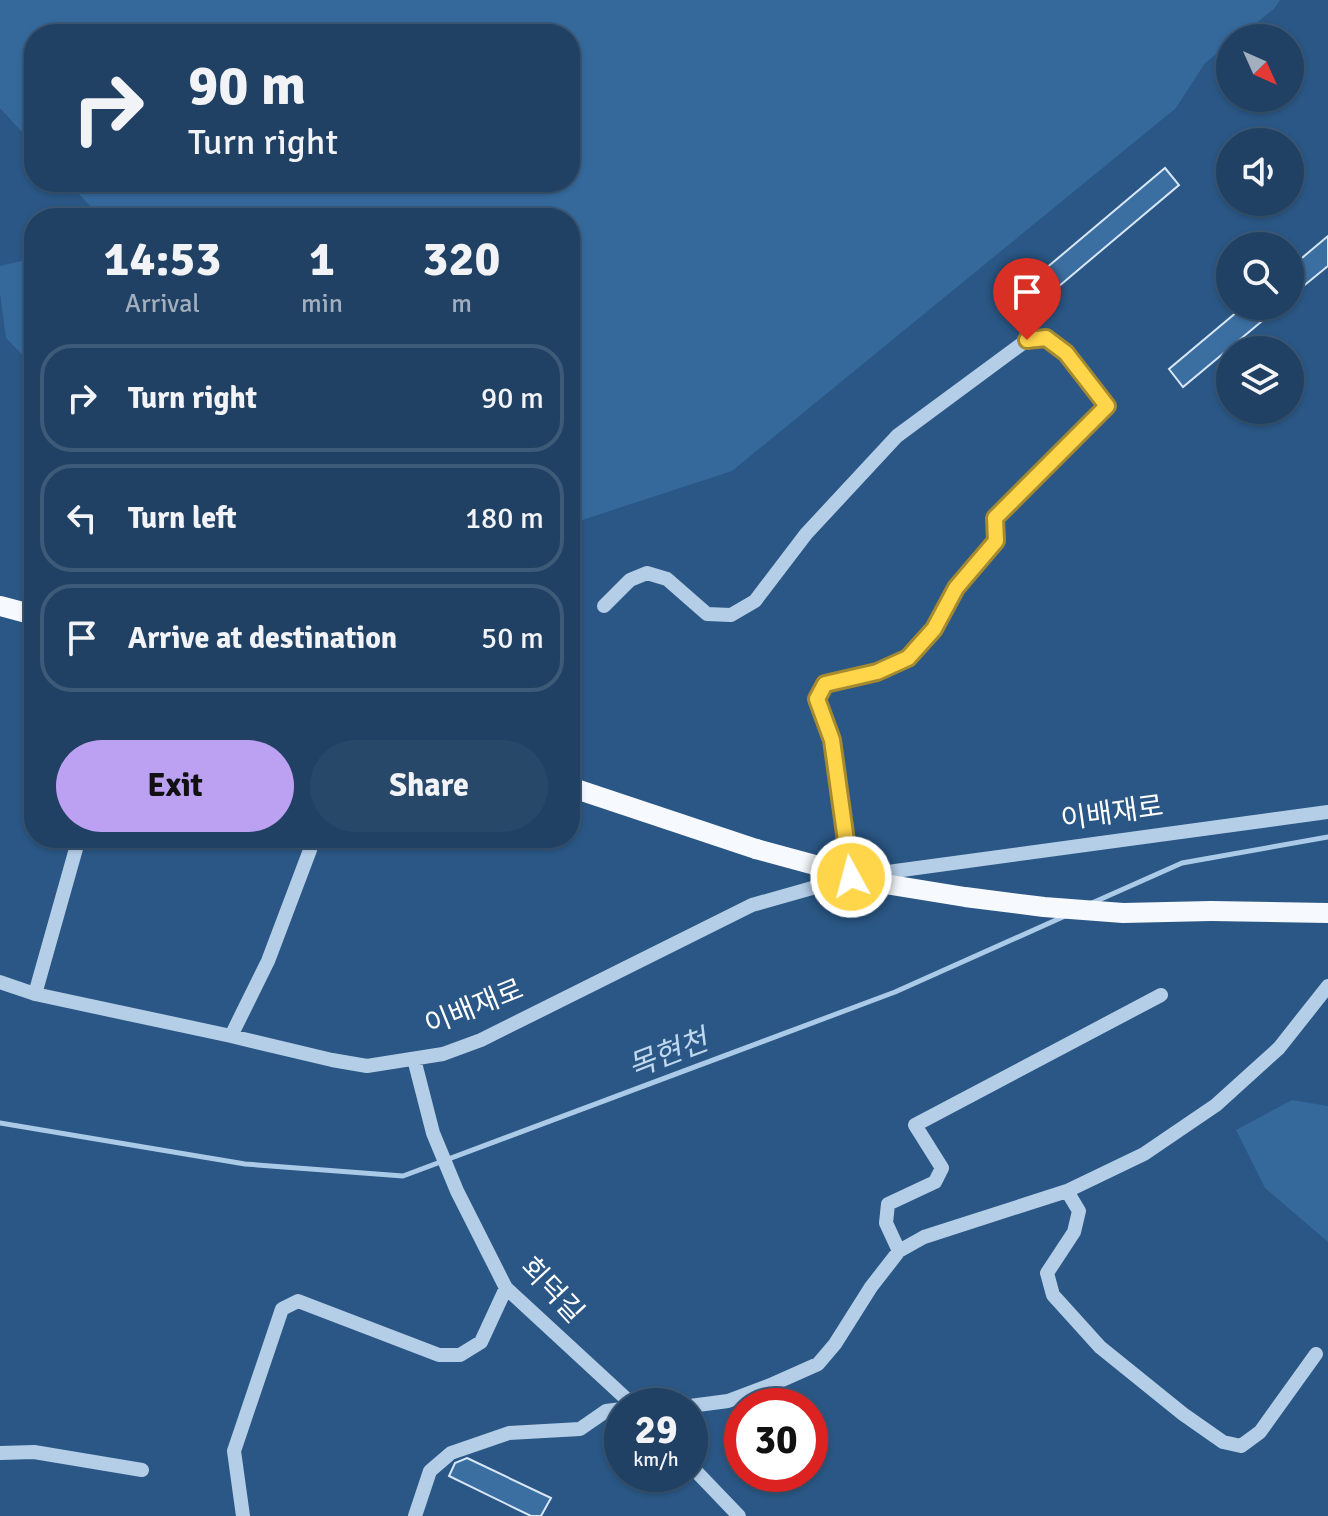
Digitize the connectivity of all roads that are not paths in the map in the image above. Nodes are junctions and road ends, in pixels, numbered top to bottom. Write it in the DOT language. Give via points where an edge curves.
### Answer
graph roads {
  1 [pos="0,606"];
  2 [pos="604,606"];
  3 [pos="24,612"];
  4 [pos="580,790"];
  5 [pos="1328,812"];
  6 [pos="76,848"];
  7 [pos="310,850"];
  8 [pos="851,877"];
  9 [pos="1328,913"];
  10 [pos="0,982"];
  11 [pos="1328,986"];
  12 [pos="35,994"];
  13 [pos="1161,995"];
  14 [pos="231,1036"];
  15 [pos="414,1059"];
  16 [pos="1067,1191"];
  17 [pos="899,1251"];
  18 [pos="506,1288"];
  19 [pos="1316,1354"];
  20 [pos="614,1388"];
  21 [pos="708,1404"];
  22 [pos="604,1412"];
  23 [pos="0,1453"];
  24 [pos="142,1470"];
  25 [pos="708,1484"];
  26 [pos="243,1516"];
  27 [pos="415,1516"];
  28 [pos="739,1516"];
  1 -- 3 [label="main road"];
  2 -- 8 [label="street" via="630,580 647,573 667,579 707,614 731,615 755,601 806,534 897,436 1027,340 1046,338 1066,353 1107,406 995,518 996,541 908,658 877,672 825,684 817,699 832,740"];
  4 -- 9 [label="main road, bridge" via="756,849 885,884 1123,913"];
  5 -- 8 [label="street, 이배재로"];
  6 -- 12 [label="street"];
  7 -- 14 [label="street" via="268,961"];
  8 -- 15 [label="street, 이배재로" via="752,905 481,1040"];
  10 -- 12 [label="street, 이배재로"];
  11 -- 16 [label="street" via="1279,1048 1216,1105 1144,1154"];
  12 -- 14 [label="street, 이배재로"];
  13 -- 17 [label="street" via="915,1125 942,1168 935,1182 888,1204 886,1223"];
  14 -- 15 [label="street, 이배재로" via="367,1066"];
  15 -- 18 [label="street, 회덕길" via="433,1133"];
  16 -- 17 [label="street" via="924,1237"];
  16 -- 19 [label="street" via="1079,1211 1074,1232 1047,1273 1053,1295 1100,1347 1223,1442 1241,1446 1260,1432"];
  17 -- 21 [label="street" via="818,1364 728,1401"];
  18 -- 20 [label="street, 회덕길"];
  18 -- 26 [label="street" via="481,1342 460,1355 439,1355 298,1301 282,1309 234,1451"];
  22 -- 27 [label="street" via="580,1429 509,1433 451,1453 430,1471"];
  23 -- 24 [label="street" via="34,1452"];
  25 -- 28 [label="street"];
}
